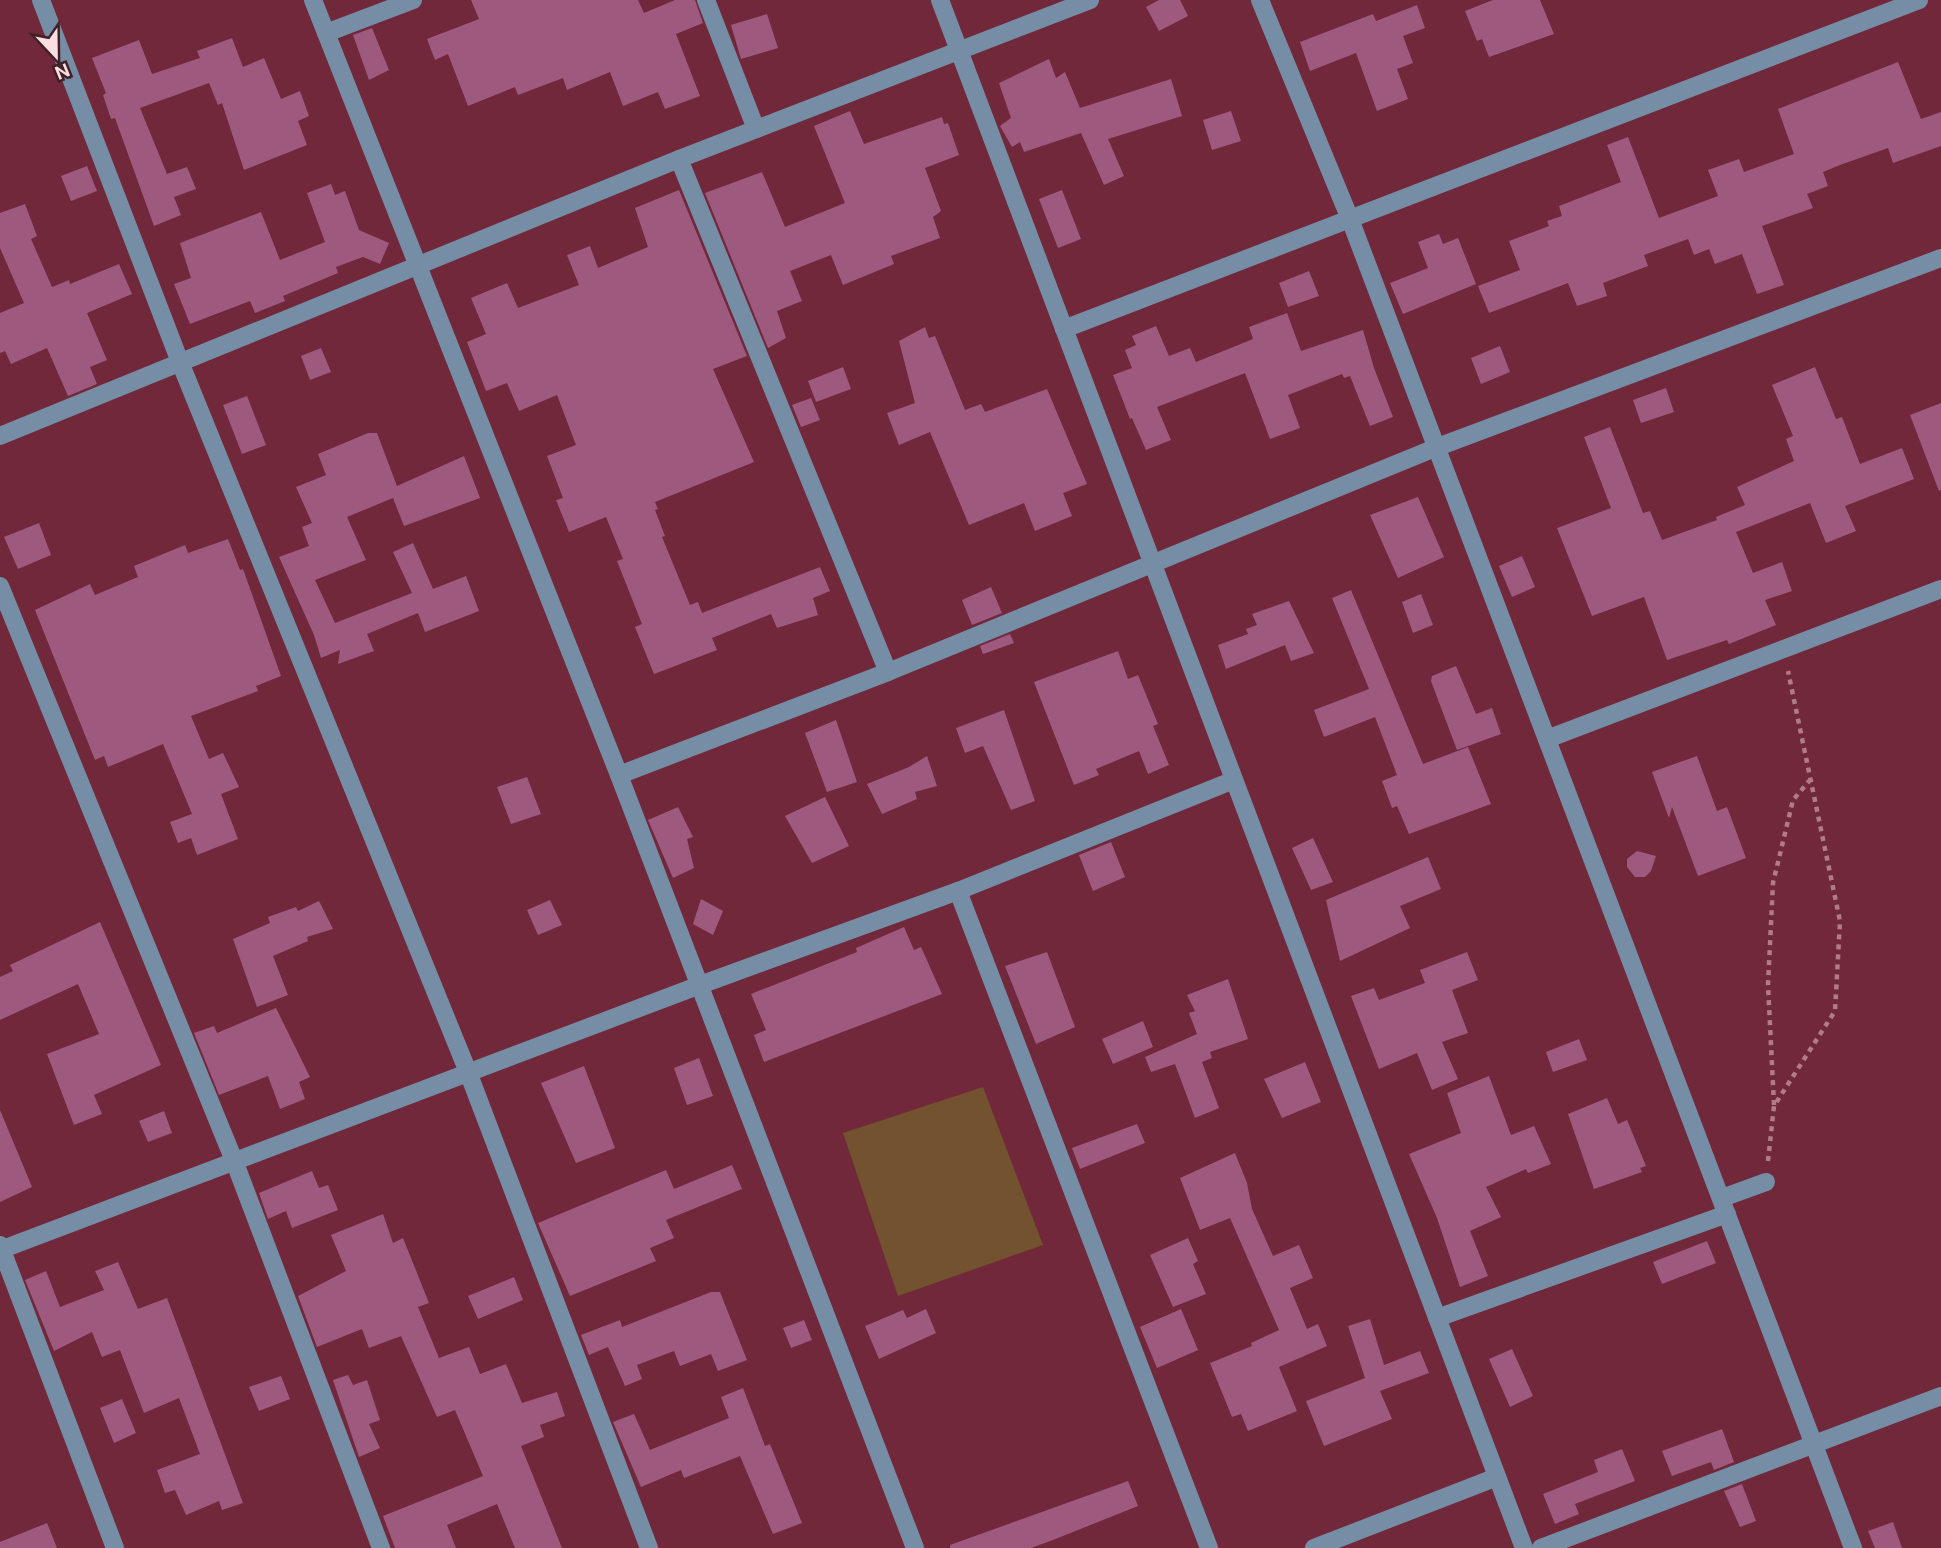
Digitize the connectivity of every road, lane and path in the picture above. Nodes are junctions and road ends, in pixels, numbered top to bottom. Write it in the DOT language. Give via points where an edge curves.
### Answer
graph roads {
  1 [pos="41,0"];
  2 [pos="313,0"];
  3 [pos="413,0"];
  4 [pos="706,0"];
  5 [pos="940,0"];
  6 [pos="1090,0"];
  7 [pos="1260,0"];
  8 [pos="1919,0"];
  9 [pos="326,33"];
  10 [pos="959,50"];
  11 [pos="756,129"];
  12 [pos="679,159"];
  13 [pos="1350,219"];
  14 [pos="1941,258"];
  15 [pos="419,264"];
  16 [pos="1064,329"];
  17 [pos="180,362"];
  18 [pos="0,436"];
  19 [pos="1435,449"];
  20 [pos="1153,564"];
  21 [pos="0,586"];
  22 [pos="1941,589"];
  23 [pos="1788,671"];
  24 [pos="888,672"];
  25 [pos="1547,739"];
  26 [pos="619,775"];
  27 [pos="1810,779"];
  28 [pos="1234,780"];
  29 [pos="958,891"];
  30 [pos="700,985"];
  31 [pos="468,1072"];
  32 [pos="1774,1106"];
  33 [pos="234,1163"];
  34 [pos="1766,1182"];
  35 [pos="1725,1206"];
  36 [pos="1,1248"];
  37 [pos="1437,1318"];
  38 [pos="1941,1396"];
  39 [pos="1812,1444"];
  40 [pos="1497,1477"];
  41 [pos="115,1548"];
  42 [pos="381,1548"];
  43 [pos="649,1548"];
  44 [pos="915,1548"];
  45 [pos="1209,1548"];
  46 [pos="1314,1548"];
  47 [pos="1524,1548"];
  48 [pos="1541,1548"];
  49 [pos="1853,1548"];
  1 -- 17 [label="street"];
  2 -- 9 [label="street"];
  3 -- 9 [label="street"];
  4 -- 11 [label="street"];
  5 -- 10 [label="street"];
  6 -- 10 [label="street"];
  7 -- 13 [label="street"];
  8 -- 13 [label="street"];
  9 -- 15 [label="street"];
  10 -- 11 [label="street"];
  10 -- 16 [label="street"];
  11 -- 12 [label="street"];
  12 -- 15 [label="street"];
  12 -- 24 [label="street"];
  13 -- 16 [label="street"];
  13 -- 19 [label="street"];
  14 -- 19 [label="street"];
  15 -- 17 [label="street"];
  15 -- 26 [label="street"];
  16 -- 20 [label="street"];
  17 -- 18 [label="street"];
  17 -- 31 [label="street"];
  19 -- 20 [label="street"];
  19 -- 25 [label="street"];
  20 -- 24 [label="street"];
  20 -- 28 [label="street"];
  21 -- 33 [label="street"];
  22 -- 25 [label="street"];
  23 -- 27 [label="path"];
  24 -- 26 [label="street"];
  25 -- 35 [label="street"];
  26 -- 30 [label="street"];
  27 -- 32 [label="path" via="1794,800 1773,883 1768,985"];
  27 -- 32 [label="path" via="1840,921 1835,1011"];
  28 -- 29 [label="street"];
  28 -- 37 [label="street"];
  29 -- 30 [label="street"];
  29 -- 45 [label="street"];
  30 -- 31 [label="street"];
  30 -- 44 [label="street"];
  31 -- 33 [label="street"];
  31 -- 43 [label="street"];
  32 -- 34 [label="path"];
  33 -- 36 [label="street"];
  33 -- 42 [label="street"];
  34 -- 35 [label="street"];
  35 -- 37 [label="street"];
  35 -- 39 [label="street"];
  36 -- 41 [label="street"];
  37 -- 40 [label="street"];
  38 -- 39 [label="street"];
  39 -- 48 [label="street"];
  39 -- 49 [label="street"];
  40 -- 46 [label="street"];
  40 -- 47 [label="street"];
}
